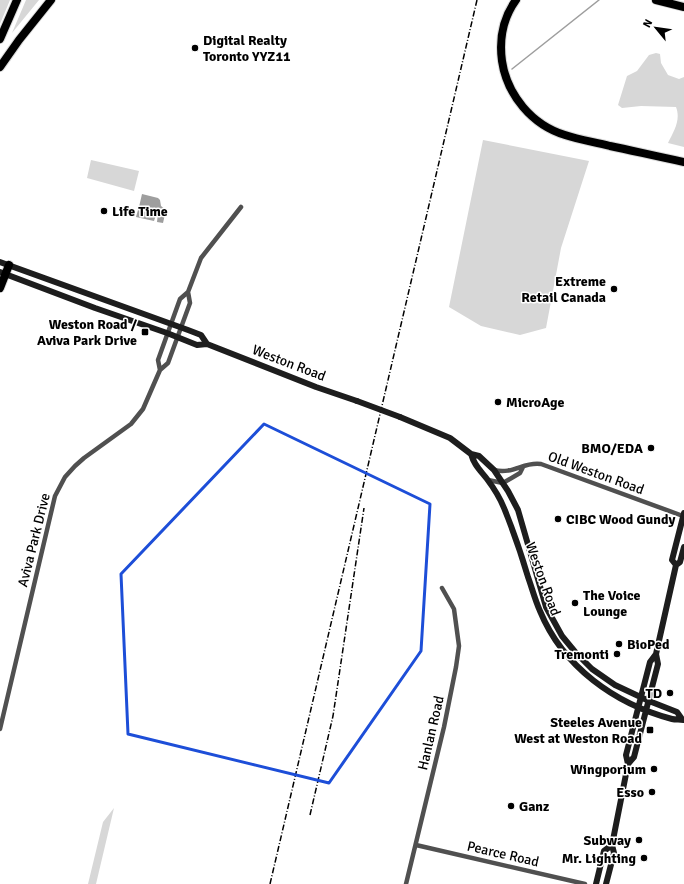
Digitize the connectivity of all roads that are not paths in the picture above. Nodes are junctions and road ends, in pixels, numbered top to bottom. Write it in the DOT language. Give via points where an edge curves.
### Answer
graph roads {
  1 [pos="17,0"];
  2 [pos="51,0"];
  3 [pos="516,0"];
  4 [pos="656,0"];
  5 [pos="684,7"];
  6 [pos="0,39"];
  7 [pos="0,67"];
  8 [pos="684,162"];
  9 [pos="241,207"];
  10 [pos="0,262"];
  11 [pos="9,265"];
  12 [pos="3,273"];
  13 [pos="0,288"];
  14 [pos="188,292"];
  15 [pos="171,323"];
  16 [pos="181,327"];
  17 [pos="167,333"];
  18 [pos="177,337"];
  19 [pos="207,344"];
  20 [pos="160,370"];
  21 [pos="471,454"];
  22 [pos="523,467"];
  23 [pos="494,470"];
  24 [pos="488,480"];
  25 [pos="503,483"];
  26 [pos="684,515"];
  27 [pos="684,547"];
  28 [pos="676,565"];
  29 [pos="442,588"];
  30 [pos="656,654"];
  31 [pos="641,698"];
  32 [pos="649,701"];
  33 [pos="639,707"];
  34 [pos="647,710"];
  35 [pos="683,719"];
  36 [pos="0,729"];
  37 [pos="628,764"];
  38 [pos="416,845"];
  39 [pos="612,845"];
  40 [pos="406,884"];
  41 [pos="585,884"];
  42 [pos="596,884"];
  43 [pos="606,884"];
  1 -- 6 [label="highway"];
  2 -- 7 [label="highway" via="18,40"];
  3 -- 8 [label="highway" via="502,30 503,67 506,80 515,97 533,118 564,135"];
  4 -- 5 [label="highway"];
  9 -- 14 [label="street" via="201,258"];
  10 -- 11 [label="main road, Weston Road"];
  11 -- 12 [label="highway"];
  11 -- 15 [label="main road, Weston Road"];
  12 -- 13 [label="highway"];
  12 -- 17 [label="main road, Weston Road"];
  14 -- 15 [label="street, Aviva Park Drive" via="180,299"];
  14 -- 16 [label="street, Aviva Park Drive" via="190,302"];
  15 -- 16 [label="main road, Weston Road"];
  15 -- 17 [label="street, Aviva Park Drive"];
  16 -- 18 [label="street, Aviva Park Drive"];
  16 -- 19 [label="main road, Weston Road" via="201,335"];
  17 -- 18 [label="main road, Weston Road"];
  17 -- 20 [label="street, Aviva Park Drive" via="158,360"];
  18 -- 19 [label="main road, Weston Road" via="197,345"];
  18 -- 20 [label="street, Aviva Park Drive" via="168,363"];
  19 -- 21 [label="main road, Weston Road, bridge" via="400,417 450,438"];
  20 -- 36 [label="street, Aviva Park Drive" via="143,409 131,424 75,466 65,477 55,496"];
  21 -- 23 [label="main road, Weston Road" via="479,456"];
  21 -- 24 [label="main road, Weston Road" via="473,463"];
  22 -- 23 [label="street, Old Weston Road" via="508,472"];
  22 -- 25 [label="street" via="520,473"];
  22 -- 26 [label="street, Old Weston Road" via="541,464"];
  23 -- 25 [label="main road, Weston Road"];
  24 -- 25 [label="street"];
  24 -- 33 [label="main road, Weston Road" via="503,504 540,612 556,641 572,662 595,682"];
  25 -- 31 [label="main road, Weston Road" via="518,510 546,607 562,636 592,669 615,685"];
  26 -- 28 [label="main road" via="672,560"];
  27 -- 28 [label="main road" via="680,562"];
  28 -- 30 [label="main road"];
  29 -- 38 [label="street, Hanlan Road" via="454,609 459,646 444,727"];
  30 -- 31 [label="main road" via="650,662"];
  30 -- 32 [label="main road" via="658,664"];
  31 -- 32 [label="main road, Weston Road"];
  31 -- 33 [label="main road"];
  32 -- 34 [label="main road"];
  32 -- 35 [label="main road, Weston Road" via="677,712"];
  33 -- 34 [label="main road, Weston Road"];
  33 -- 37 [label="main road" via="626,755"];
  34 -- 35 [label="main road, Weston Road" via="674,720"];
  34 -- 37 [label="main road" via="634,757"];
  37 -- 39 [label="main road"];
  38 -- 40 [label="street, Hanlan Road"];
  38 -- 41 [label="street, Pearce Road"];
  39 -- 42 [label="main road" via="604,851"];
  39 -- 43 [label="main road" via="614,853"];
}
